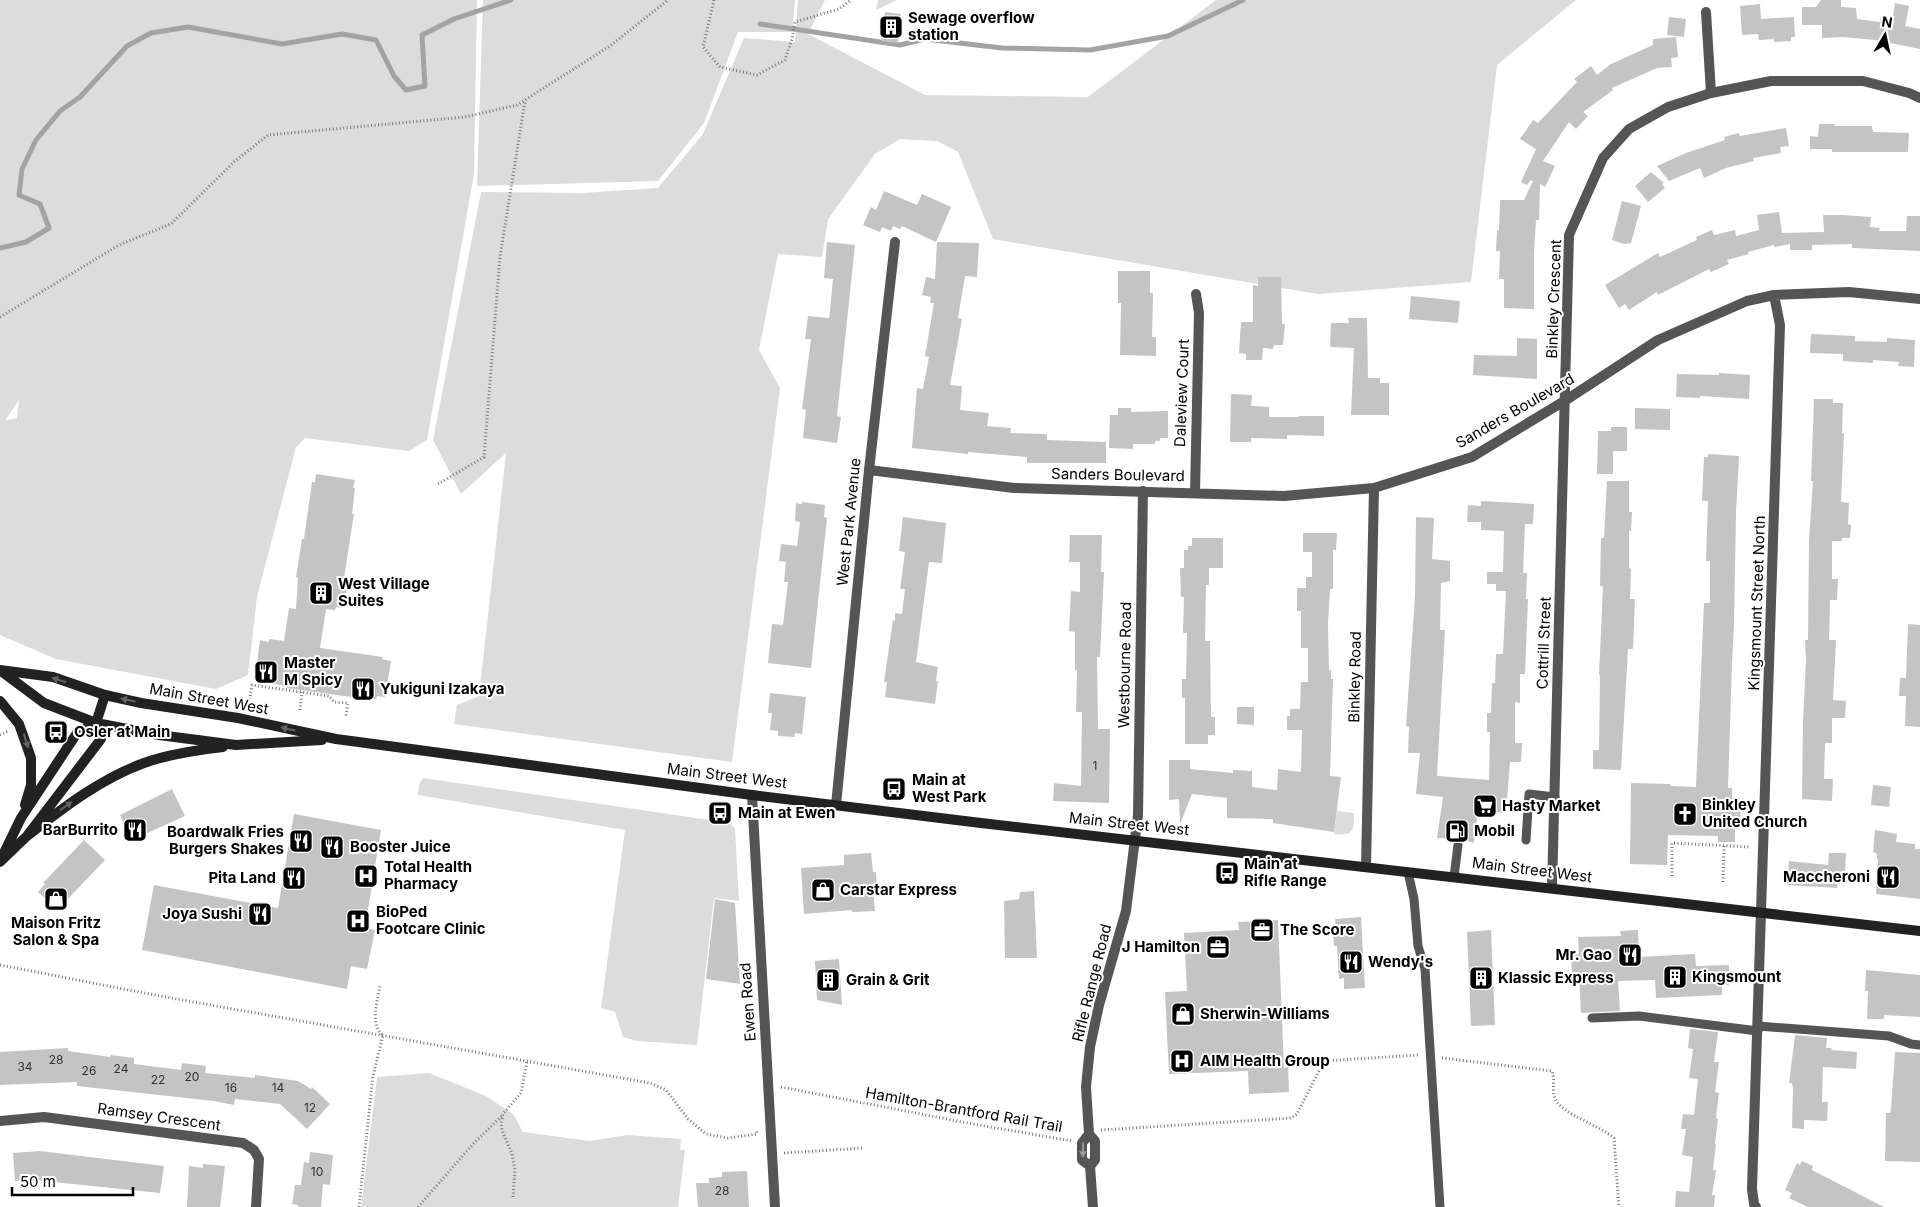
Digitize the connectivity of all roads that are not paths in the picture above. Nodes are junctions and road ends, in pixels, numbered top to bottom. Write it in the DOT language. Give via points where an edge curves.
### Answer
graph roads {
  1 [pos="1706,12"];
  2 [pos="1711,94"];
  3 [pos="1920,98"];
  4 [pos="895,242"];
  5 [pos="1196,294"];
  6 [pos="1774,295"];
  7 [pos="1920,299"];
  8 [pos="1566,400"];
  9 [pos="869,470"];
  10 [pos="1374,488"];
  11 [pos="1143,491"];
  12 [pos="1195,492"];
  13 [pos="0,670"];
  14 [pos="105,695"];
  15 [pos="0,701"];
  16 [pos="96,723"];
  17 [pos="336,739"];
  18 [pos="236,745"];
  19 [pos="752,795"];
  20 [pos="1555,797"];
  21 [pos="836,805"];
  22 [pos="22,818"];
  23 [pos="27,836"];
  24 [pos="1135,840"];
  25 [pos="1526,840"];
  26 [pos="1458,845"];
  27 [pos="0,861"];
  28 [pos="1366,867"];
  29 [pos="1408,872"];
  30 [pos="1454,876"];
  31 [pos="1552,888"];
  32 [pos="1762,912"];
  33 [pos="1920,931"];
  34 [pos="1592,1018"];
  35 [pos="1758,1028"];
  36 [pos="1920,1045"];
  37 [pos="0,1121"];
  38 [pos="256,1207"];
  39 [pos="775,1207"];
  40 [pos="1093,1207"];
  41 [pos="1440,1207"];
  42 [pos="1756,1207"];
  1 -- 2 [label="street"];
  2 -- 3 [label="street, Binkley Crescent" via="1771,81 1863,81"];
  2 -- 8 [label="street, Binkley Crescent" via="1668,107 1629,128 1603,158 1569,235"];
  4 -- 9 [label="street, West Park Avenue"];
  5 -- 12 [label="street, Daleview Court" via="1199,313"];
  6 -- 7 [label="street, Sanders Boulevard" via="1849,292"];
  6 -- 8 [label="street, Sanders Boulevard" via="1747,301 1658,340"];
  6 -- 32 [label="street, Kingsmount Street North" via="1780,325"];
  8 -- 10 [label="street, Sanders Boulevard" via="1472,457"];
  8 -- 20 [label="street, Cottrill Street"];
  9 -- 11 [label="street, Sanders Boulevard" via="1014,488"];
  9 -- 21 [label="street, West Park Avenue"];
  10 -- 12 [label="street, Sanders Boulevard" via="1284,496"];
  10 -- 28 [label="street, Binkley Road"];
  11 -- 12 [label="street, Sanders Boulevard"];
  11 -- 24 [label="street, Westbourne Road"];
  14 -- 13 [label="main road, Main Street West, one-way" via="53,678"];
  13 -- 16 [label="main road, Main Street West" via="44,703"];
  14 -- 16 [label="main road"];
  17 -- 14 [label="main road, Main Street West, one-way"];
  15 -- 22 [label="main road, one-way" via="19,724 31,758 31,785"];
  16 -- 18 [label="main road, Main Street West"];
  16 -- 22 [label="main road" via="77,733"];
  16 -- 23 [label="main road" via="101,740"];
  17 -- 18 [label="main road, Main Street West"];
  17 -- 19 [label="main road, Main Street West"];
  23 -- 18 [label="main road, one-way" via="76,799 141,764 190,751"];
  19 -- 21 [label="main road, Main Street West"];
  19 -- 39 [label="street, Ewen Road"];
  20 -- 25 [label="lane" via="1529,794"];
  20 -- 31 [label="street, Cottrill Street"];
  21 -- 24 [label="main road, Main Street West"];
  22 -- 27 [label="main road"];
  23 -- 27 [label="main road"];
  24 -- 28 [label="main road, Main Street West"];
  24 -- 40 [label="street, Rifle Range Road" via="1126,911 1090,1047 1086,1086 1089,1134 1095,1141 1095,1160 1090,1166"];
  26 -- 30 [label="lane"];
  28 -- 29 [label="main road, Main Street West"];
  29 -- 30 [label="main road, Main Street West"];
  29 -- 41 [label="lane" via="1418,946 1426,969"];
  30 -- 31 [label="main road, Main Street West"];
  31 -- 32 [label="main road, Main Street West"];
  32 -- 33 [label="main road, Main Street West"];
  32 -- 35 [label="street, Kingsmount Street North"];
  34 -- 35 [label="lane" via="1639,1016"];
  35 -- 36 [label="lane" via="1890,1036"];
  35 -- 42 [label="street, Kingsmount Street North" via="1752,1189"];
  37 -- 38 [label="street, Ramsey Crescent" via="44,1117 243,1143 259,1158"];
}
